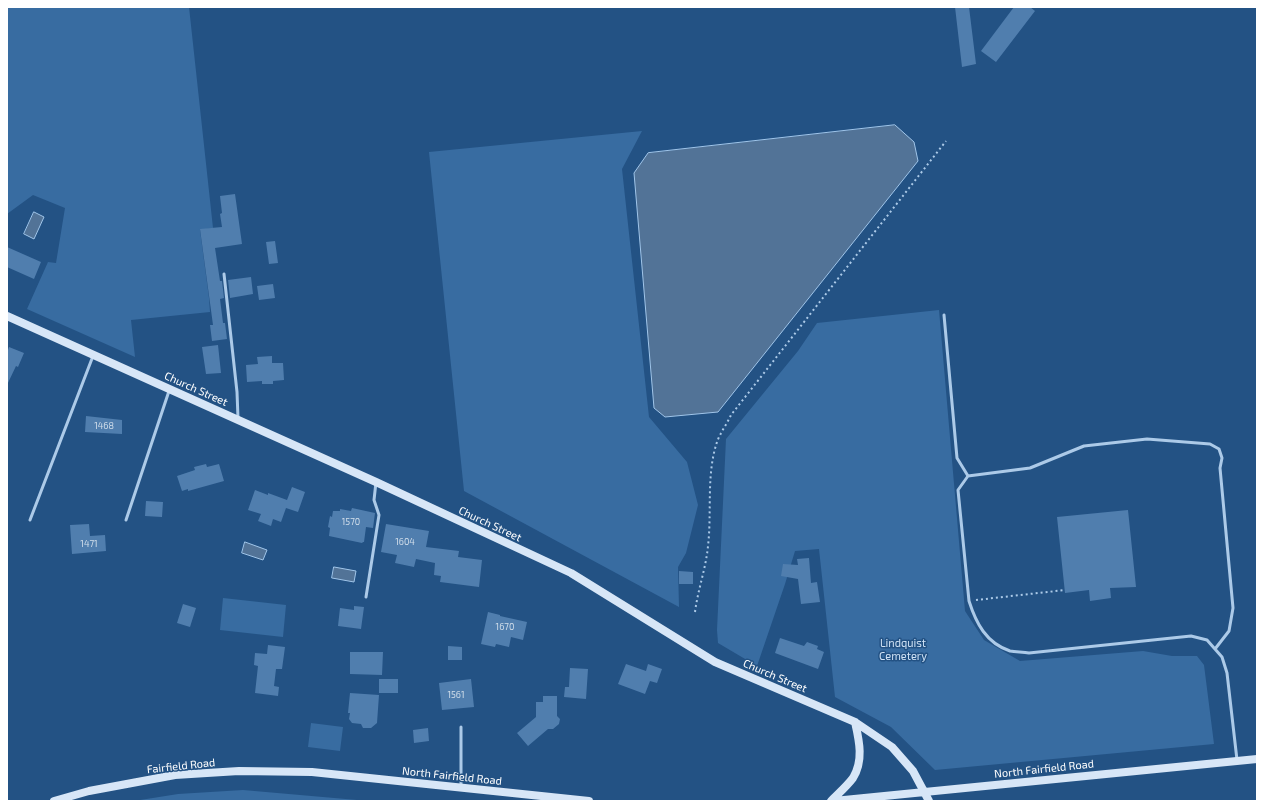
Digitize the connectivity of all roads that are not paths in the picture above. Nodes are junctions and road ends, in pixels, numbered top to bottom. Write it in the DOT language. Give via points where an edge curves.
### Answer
graph roads {
  1 [pos="224,274"];
  2 [pos="944,315"];
  3 [pos="7,316"];
  4 [pos="94,355"];
  5 [pos="170,389"];
  6 [pos="238,420"];
  7 [pos="968,476"];
  8 [pos="376,482"];
  9 [pos="30,520"];
  10 [pos="126,520"];
  11 [pos="366,597"];
  12 [pos="1215,649"];
  13 [pos="855,722"];
  14 [pos="461,727"];
  15 [pos="1257,759"];
  16 [pos="1237,761"];
  17 [pos="312,772"];
  18 [pos="461,788"];
  19 [pos="923,792"];
  20 [pos="54,801"];
  21 [pos="589,801"];
  22 [pos="832,801"];
  23 [pos="929,801"];
  1 -- 6 [label="lane"];
  2 -- 7 [label="lane" via="957,458"];
  3 -- 4 [label="street, Church Street"];
  4 -- 5 [label="street, Church Street"];
  4 -- 9 [label="lane"];
  5 -- 6 [label="street, Church Street"];
  5 -- 10 [label="lane"];
  6 -- 8 [label="street, Church Street"];
  7 -- 12 [label="lane" via="958,490 969,601 975,619 993,642 1010,651 1030,653 1191,636 1207,640"];
  7 -- 12 [label="lane" via="1030,468 1084,446 1147,439 1210,444 1219,449 1222,458 1220,468 1233,608 1229,631"];
  8 -- 11 [label="lane" via="374,500 378,515"];
  8 -- 13 [label="street, Church Street" via="571,573 715,662"];
  12 -- 16 [label="lane" via="1222,657 1227,673"];
  13 -- 19 [label="street, Church Street" via="892,748 913,771"];
  13 -- 22 [label="street" via="860,757 853,778"];
  14 -- 18 [label="lane"];
  15 -- 16 [label="street, North Fairfield Road"];
  16 -- 19 [label="street, North Fairfield Road"];
  17 -- 18 [label="street, North Fairfield Road"];
  17 -- 20 [label="street, Fairfield Road" via="239,772 175,776 89,791"];
  18 -- 21 [label="street, North Fairfield Road"];
  19 -- 22 [label="street, North Fairfield Road"];
  19 -- 23 [label="street, Church Street"];
}
